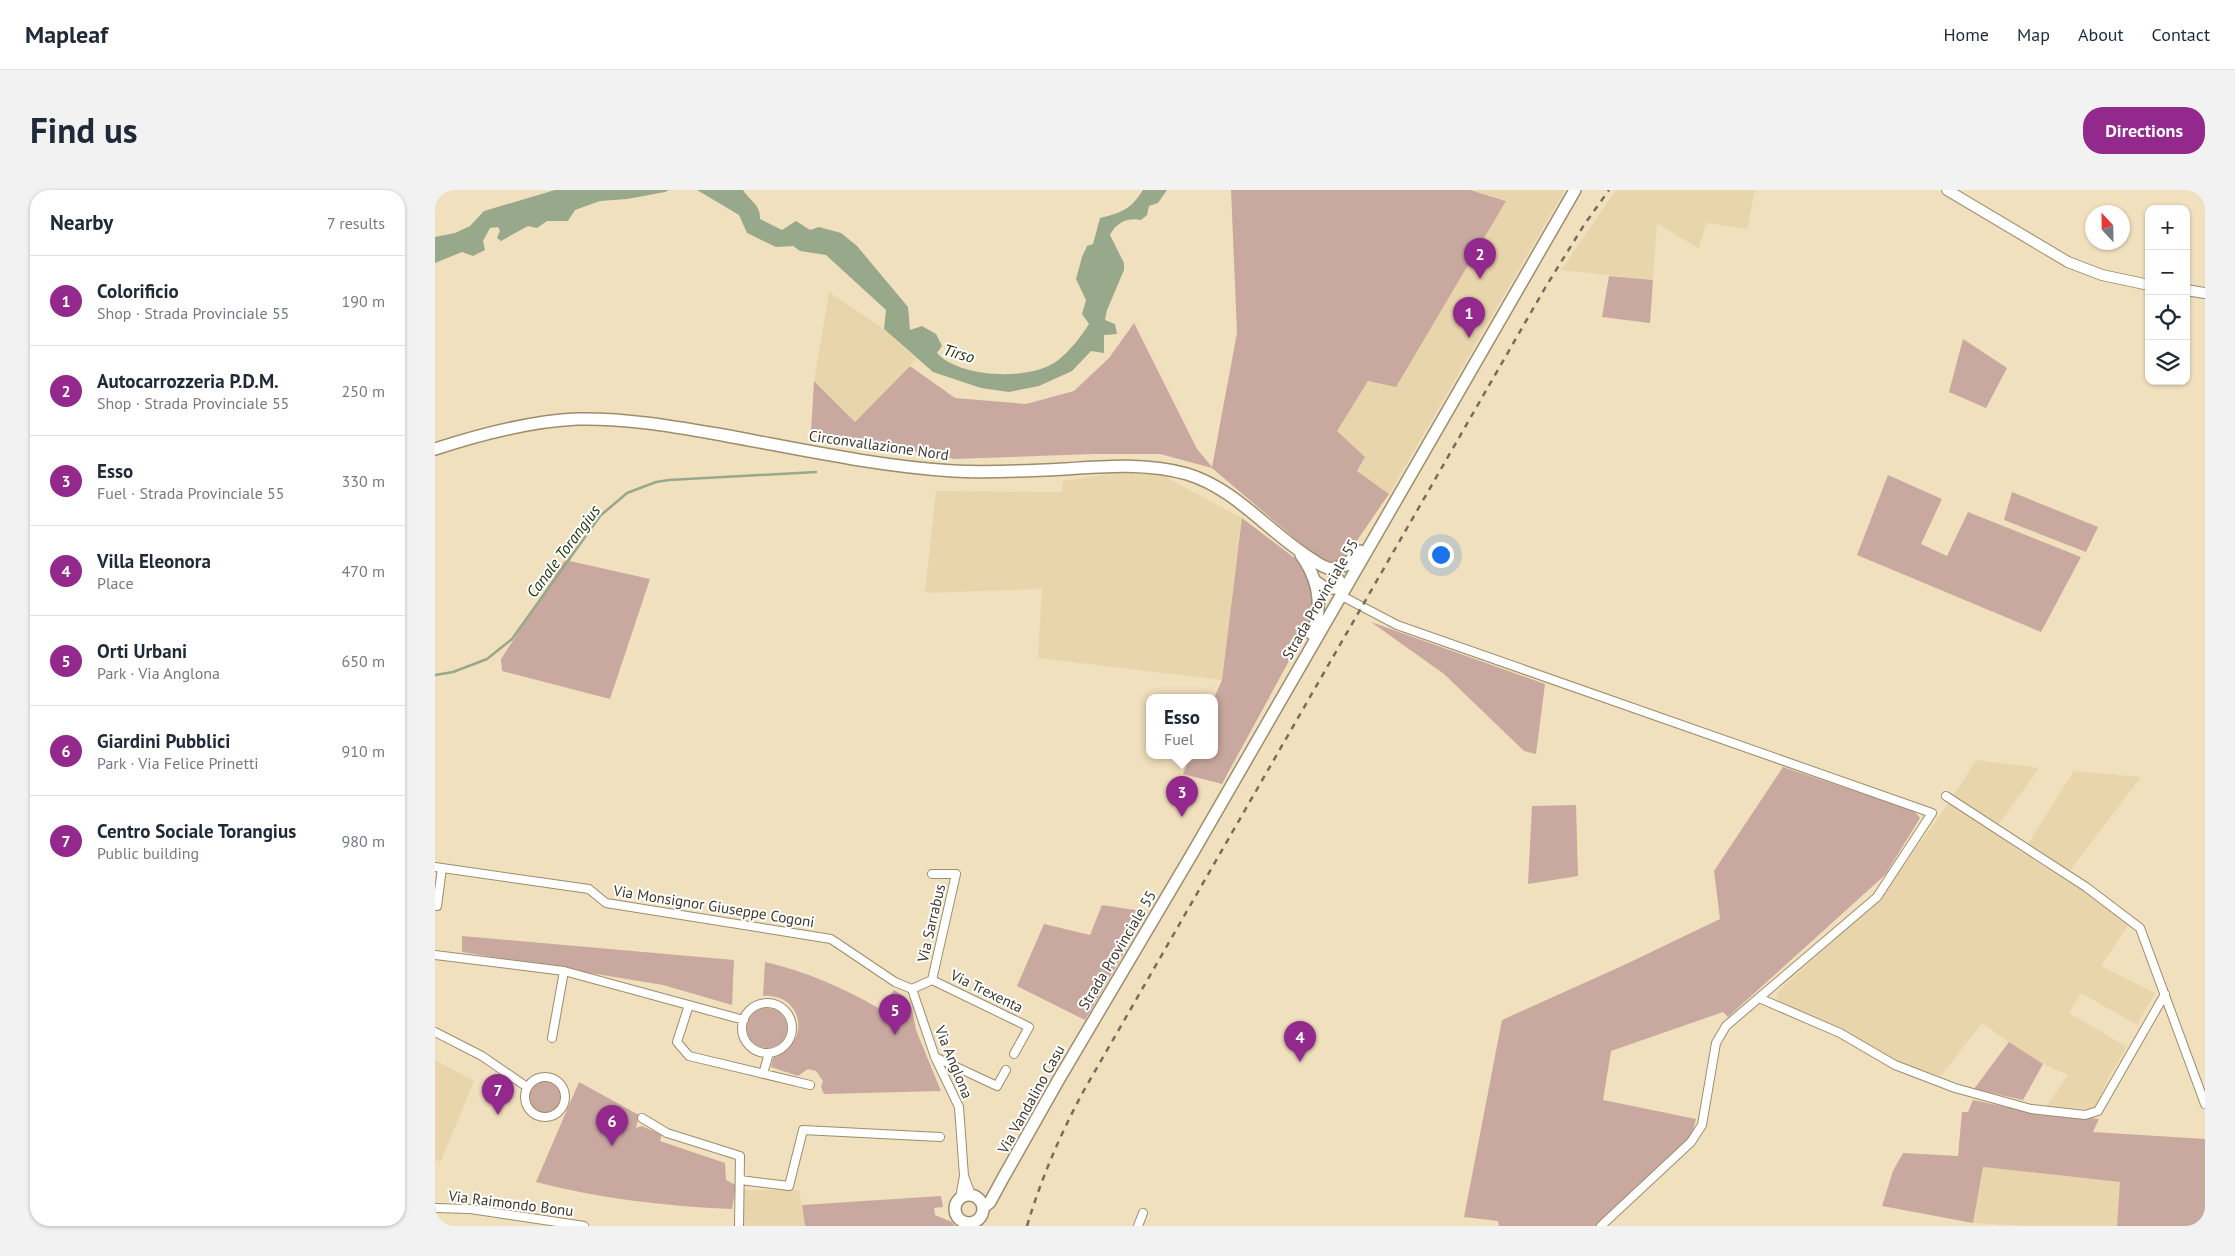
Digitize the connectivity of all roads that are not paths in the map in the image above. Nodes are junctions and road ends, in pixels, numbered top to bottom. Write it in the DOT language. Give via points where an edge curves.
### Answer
graph roads {
  1 [pos="1575,190"];
  2 [pos="1947,190"];
  3 [pos="2145,284"];
  4 [pos="2190,291"];
  5 [pos="2205,293"];
  6 [pos="435,449"];
  7 [pos="1375,535"];
  8 [pos="1298,550"];
  9 [pos="1331,569"];
  10 [pos="1315,581"];
  11 [pos="1342,592"];
  12 [pos="1300,666"];
  13 [pos="1946,796"];
  14 [pos="439,867"];
  15 [pos="932,874"];
  16 [pos="435,906"];
  17 [pos="435,955"];
  18 [pos="564,971"];
  19 [pos="932,980"];
  20 [pos="912,989"];
  21 [pos="2165,994"];
  22 [pos="1759,998"];
  23 [pos="689,1005"];
  24 [pos="744,1020"];
  25 [pos="1091,1023"];
  26 [pos="435,1032"];
  27 [pos="552,1038"];
  28 [pos="769,1053"];
  29 [pos="1014,1054"];
  30 [pos="935,1057"];
  31 [pos="1006,1070"];
  32 [pos="763,1074"];
  33 [pos="810,1085"];
  34 [pos="527,1087"];
  35 [pos="2205,1104"];
  36 [pos="642,1118"];
  37 [pos="940,1137"];
  38 [pos="964,1176"];
  39 [pos="740,1180"];
  40 [pos="973,1200"];
  41 [pos="435,1208"];
  42 [pos="1143,1213"];
  43 [pos="962,1223"];
  44 [pos="975,1223"];
  45 [pos="584,1226"];
  46 [pos="739,1226"];
  47 [pos="1138,1226"];
  48 [pos="1601,1226"];
  1 -- 7 [label="main road, Strada Provinciale 55"];
  2 -- 3 [label="street" via="2068,262 2102,275"];
  4 -- 5 [label="street"];
  6 -- 8 [label="main road, Circonvallazione Nord" via="551,422 628,416 657,424 933,470 995,472 1121,465 1169,470 1188,474 1228,494"];
  7 -- 9 [label="main road" via="1351,561"];
  7 -- 11 [label="main road, Strada Provinciale 55"];
  8 -- 9 [label="main road, Circonvallazione Nord"];
  8 -- 10 [label="main road, Circonvallazione Nord"];
  9 -- 11 [label="main road, Circonvallazione Nord"];
  10 -- 11 [label="main road" via="1325,588"];
  10 -- 12 [label="main road, Circonvallazione Nord" via="1319,612"];
  11 -- 12 [label="main road, Strada Provinciale 55"];
  11 -- 22 [label="street" via="1397,625 1932,813 1877,897"];
  12 -- 25 [label="main road, Strada Provinciale 55"];
  13 -- 21 [label="street" via="2086,887 2140,928"];
  14 -- 16 [label="street"];
  14 -- 20 [label="street, Via Monsignor Giuseppe Cogoni" via="589,889 606,903 831,939 895,982"];
  15 -- 19 [label="street, Via Sarrabus" via="956,874"];
  17 -- 18 [label="street"];
  18 -- 23 [label="street"];
  18 -- 27 [label="street"];
  19 -- 20 [label="street, Via Sarrabus"];
  19 -- 29 [label="street, Via Trexenta" via="1029,1027"];
  20 -- 30 [label="street, Via Anglona"];
  21 -- 22 [label="street" via="2098,1111 2085,1115 2031,1109 1955,1088 1895,1065 1840,1033"];
  21 -- 35 [label="street"];
  22 -- 48 [label="street" via="1726,1026 1716,1043 1702,1125 1691,1142"];
  23 -- 24 [label="street"];
  23 -- 32 [label="street" via="677,1042 685,1053"];
  24 -- 28 [label="street" via="744,1037 749,1045 757,1051"];
  24 -- 28 [label="street" via="750,1010 767,1003 785,1011 791,1019 790,1038 785,1046"];
  25 -- 40 [label="main road, Via Vandalino Casu" via="996,1190"];
  26 -- 34 [label="street" via="483,1056"];
  28 -- 32 [label="street"];
  30 -- 31 [label="street" via="997,1086"];
  30 -- 38 [label="street, Via Anglona" via="959,1107"];
  32 -- 33 [label="street"];
  34 -- 34 [label="street" via="525,1101 532,1113 553,1116 565,1101 563,1088 555,1079 536,1078"];
  36 -- 39 [label="street" via="667,1133 741,1156"];
  37 -- 39 [label="street" via="803,1130 789,1186"];
  38 -- 40 [label="street, Via Anglona"];
  38 -- 40 [label="street, Via Anglona"];
  39 -- 46 [label="street"];
  40 -- 43 [label="main road" via="956,1202 955,1211"];
  40 -- 44 [label="main road" via="980,1217"];
  41 -- 45 [label="street, Via Raimondo Bonu" via="470,1209"];
  42 -- 47 [label="street"];
  43 -- 44 [label="main road"];
}
